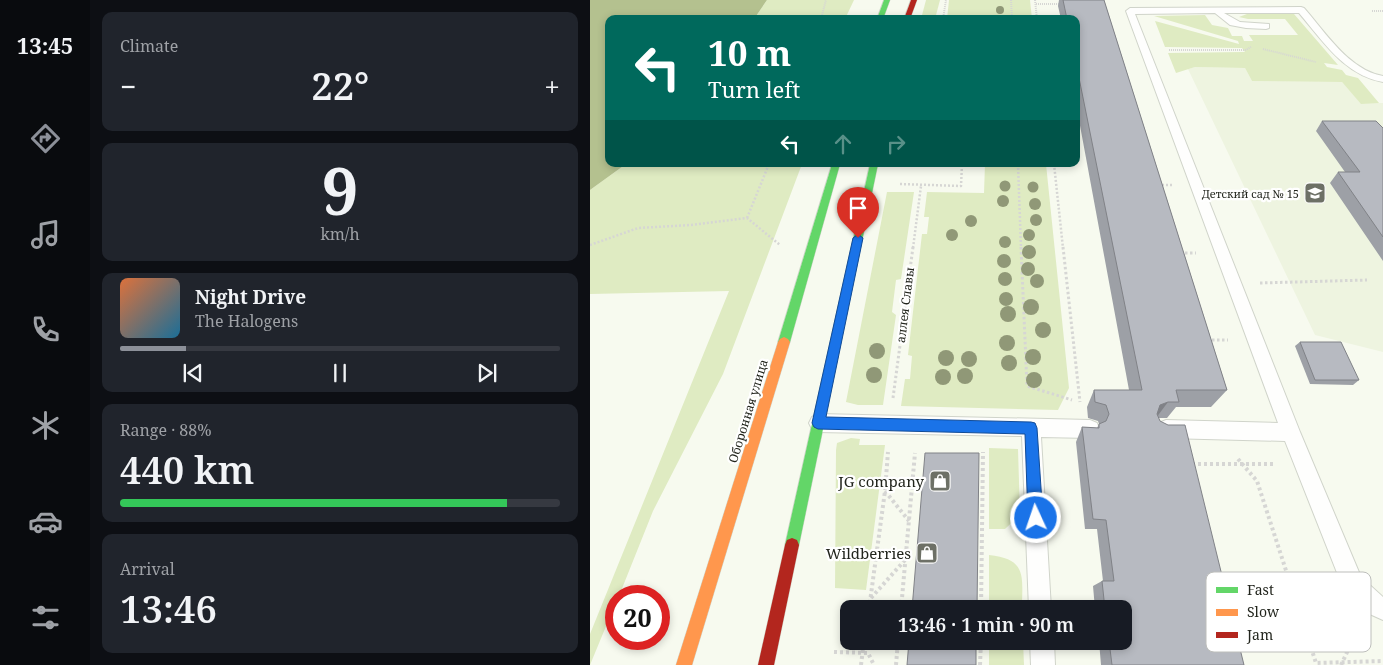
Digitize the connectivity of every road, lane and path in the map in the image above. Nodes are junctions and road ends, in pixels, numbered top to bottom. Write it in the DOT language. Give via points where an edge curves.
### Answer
graph roads {
  1 [pos="826,0"];
  2 [pos="887,0"];
  3 [pos="914,0"];
  4 [pos="946,0"];
  5 [pos="1011,0"];
  6 [pos="1035,0"];
  7 [pos="1036,4"];
  8 [pos="1065,4"];
  9 [pos="1218,11"];
  10 [pos="1372,11"];
  11 [pos="1383,11"];
  12 [pos="822,15"];
  13 [pos="881,15"];
  14 [pos="908,15"];
  15 [pos="944,15"];
  16 [pos="1012,15"];
  17 [pos="1037,15"];
  18 [pos="1241,26"];
  19 [pos="1266,26"];
  20 [pos="1146,50"];
  21 [pos="1379,79"];
  22 [pos="1383,89"];
  23 [pos="767,167"];
  24 [pos="835,167"];
  25 [pos="873,167"];
  26 [pos="962,167"];
  27 [pos="1018,167"];
  28 [pos="1054,167"];
  29 [pos="902,178"];
  30 [pos="921,186"];
  31 [pos="747,218"];
  32 [pos="590,245"];
  33 [pos="780,245"];
  34 [pos="1367,280"];
  35 [pos="1290,283"];
  36 [pos="1202,340"];
  37 [pos="1256,340"];
  38 [pos="1080,402"];
  39 [pos="818,423"];
  40 [pos="890,425"];
  41 [pos="918,425"];
  42 [pos="984,427"];
  43 [pos="1031,428"];
  44 [pos="1086,429"];
  45 [pos="1156,429"];
  46 [pos="1292,432"];
  47 [pos="1230,457"];
  48 [pos="1186,464"];
  49 [pos="1242,464"];
  50 [pos="1304,464"];
  51 [pos="885,491"];
  52 [pos="909,522"];
  53 [pos="905,560"];
  54 [pos="1286,572"];
  55 [pos="1348,572"];
  56 [pos="870,600"];
  57 [pos="902,600"];
  58 [pos="981,600"];
  59 [pos="1040,600"];
  60 [pos="863,650"];
  61 [pos="897,650"];
  62 [pos="981,650"];
  63 [pos="1042,650"];
  64 [pos="834,652"];
  65 [pos="1312,652"];
  66 [pos="1348,652"];
  67 [pos="863,653"];
  68 [pos="1383,661"];
  69 [pos="1341,664"];
  70 [pos="684,665"];
  71 [pos="766,665"];
  72 [pos="861,665"];
  73 [pos="874,665"];
  74 [pos="896,665"];
  75 [pos="980,665"];
  76 [pos="1043,665"];
  1 -- 12 [label="path"];
  2 -- 13 [label="main road"];
  3 -- 14 [label="main road"];
  4 -- 15 [label="path"];
  5 -- 16 [label="path"];
  6 -- 7 [label="path"];
  7 -- 8 [label="path"];
  7 -- 17 [label="path"];
  9 -- 18 [label="lane" via="1223,18"];
  9 -- 20 [label="lane" via="1130,11"];
  9 -- 21 [label="lane" via="1301,10 1354,68"];
  10 -- 11 [label="path"];
  18 -- 19 [label="lane"];
  18 -- 20 [label="path" via="1253,47 1246,50"];
  20 -- 37 [label="lane"];
  21 -- 22 [label="lane"];
  23 -- 31 [label="path"];
  24 -- 70 [label="main road, Оборонная улица"];
  25 -- 39 [label="main road"];
  26 -- 30 [label="path" via="961,186"];
  27 -- 38 [label="path" via="1027,386"];
  28 -- 38 [label="path"];
  29 -- 30 [label="path" via="900,186"];
  30 -- 40 [label="path, аллея Славы"];
  31 -- 32 [label="path" via="638,228"];
  31 -- 33 [label="path"];
  34 -- 35 [label="path"];
  36 -- 37 [label="path"];
  37 -- 46 [label="lane"];
  38 -- 44 [label="path"];
  39 -- 40 [label="lane"];
  39 -- 71 [label="main road"];
  40 -- 41 [label="lane"];
  40 -- 51 [label="path, аллея Славы"];
  41 -- 42 [label="lane"];
  41 -- 52 [label="path"];
  42 -- 43 [label="lane"];
  42 -- 58 [label="path"];
  43 -- 44 [label="lane"];
  43 -- 59 [label="lane"];
  45 -- 46 [label="lane"];
  46 -- 50 [label="lane"];
  47 -- 49 [label="path" via="1238,458"];
  48 -- 49 [label="path"];
  49 -- 50 [label="path"];
  49 -- 54 [label="path" via="1257,481"];
  50 -- 55 [label="lane"];
  51 -- 52 [label="path"];
  51 -- 56 [label="path, аллея Славы"];
  52 -- 53 [label="path"];
  53 -- 56 [label="path"];
  53 -- 57 [label="path"];
  60 -- 67 [label="path"];
  61 -- 74 [label="path"];
  62 -- 75 [label="path"];
  63 -- 76 [label="lane"];
  64 -- 67 [label="path"];
  65 -- 69 [label="path" via="1316,663"];
  66 -- 69 [label="path"];
  67 -- 72 [label="path"];
  67 -- 73 [label="path" via="868,653"];
  68 -- 69 [label="path"];
}
